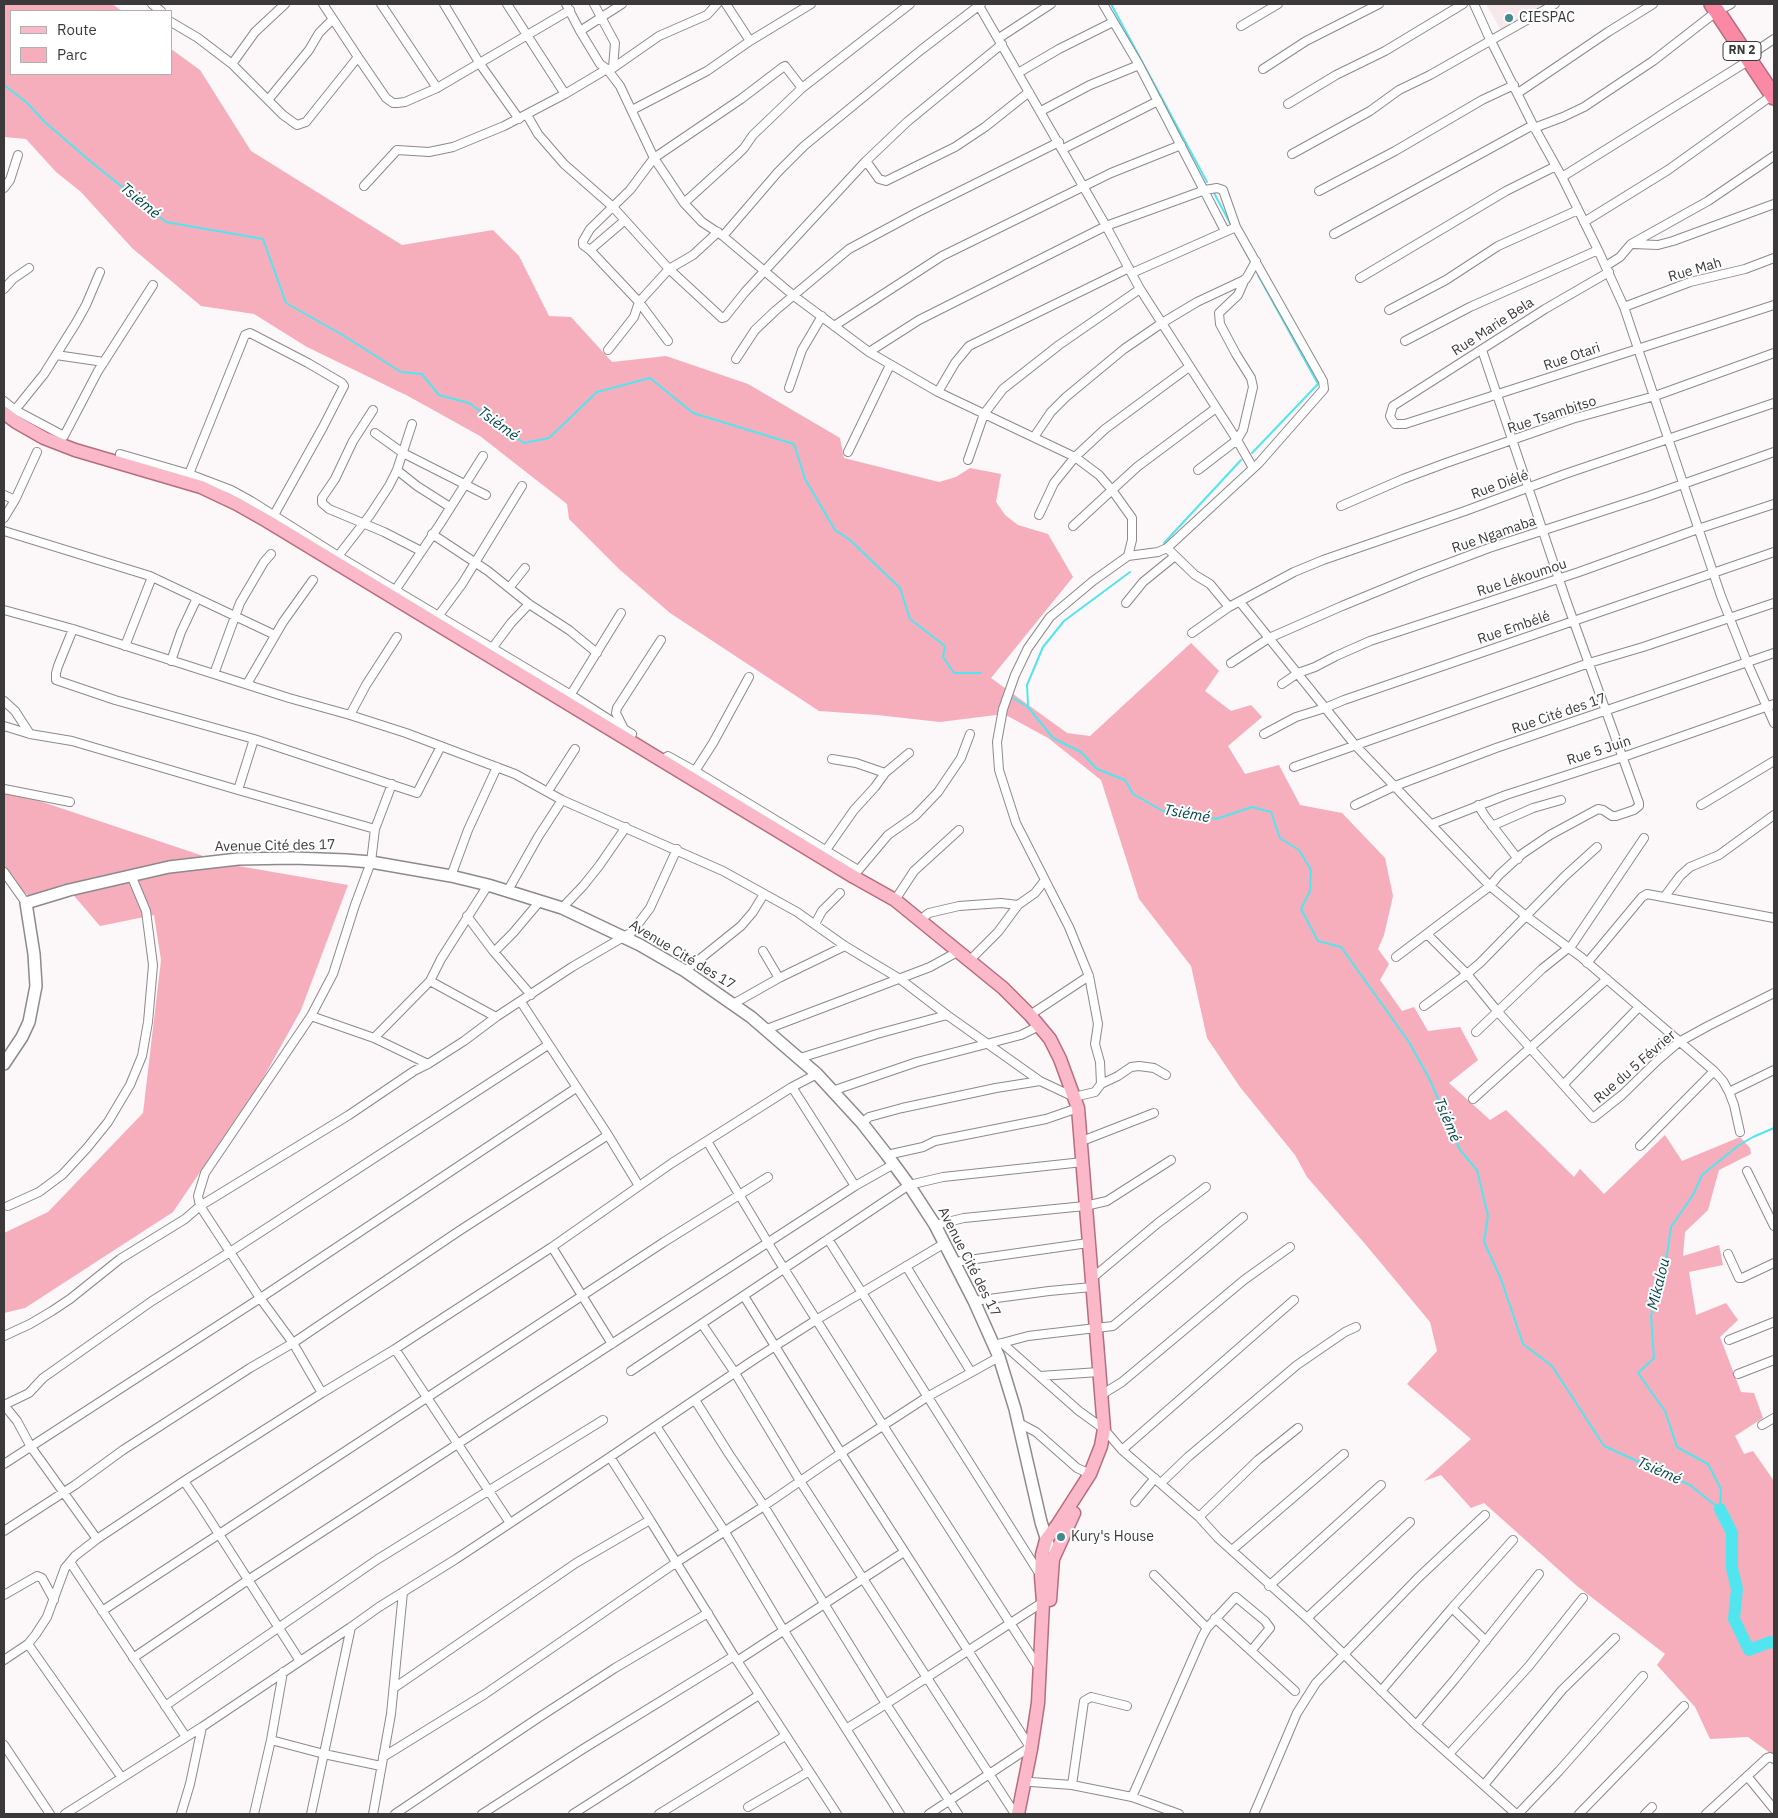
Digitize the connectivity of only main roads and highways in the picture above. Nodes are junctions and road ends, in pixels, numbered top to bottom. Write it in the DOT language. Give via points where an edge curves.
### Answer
graph roads {
  1 [pos="1714,8"];
  2 [pos="1774,96"];
  3 [pos="9,412"];
  4 [pos="1090,1475"];
  5 [pos="1050,1557"];
  6 [pos="1016,1814"];
  7 [pos="1024,1814"];
  1 -- 2 [label="highway, RN 2"];
  3 -- 4 [label="main road" via="16,422 44,438 210,491 336,559 568,699 629,741 856,874 895,900 1004,988 1050,1039 1076,1103 1082,1142 1104,1430"];
  4 -- 5 [label="main road"];
  4 -- 5 [label="main road" via="1046,1540"];
  5 -- 6 [label="main road" via="1041,1576 1041,1671 1031,1748"];
  5 -- 7 [label="main road" via="1043,1703"];
}
